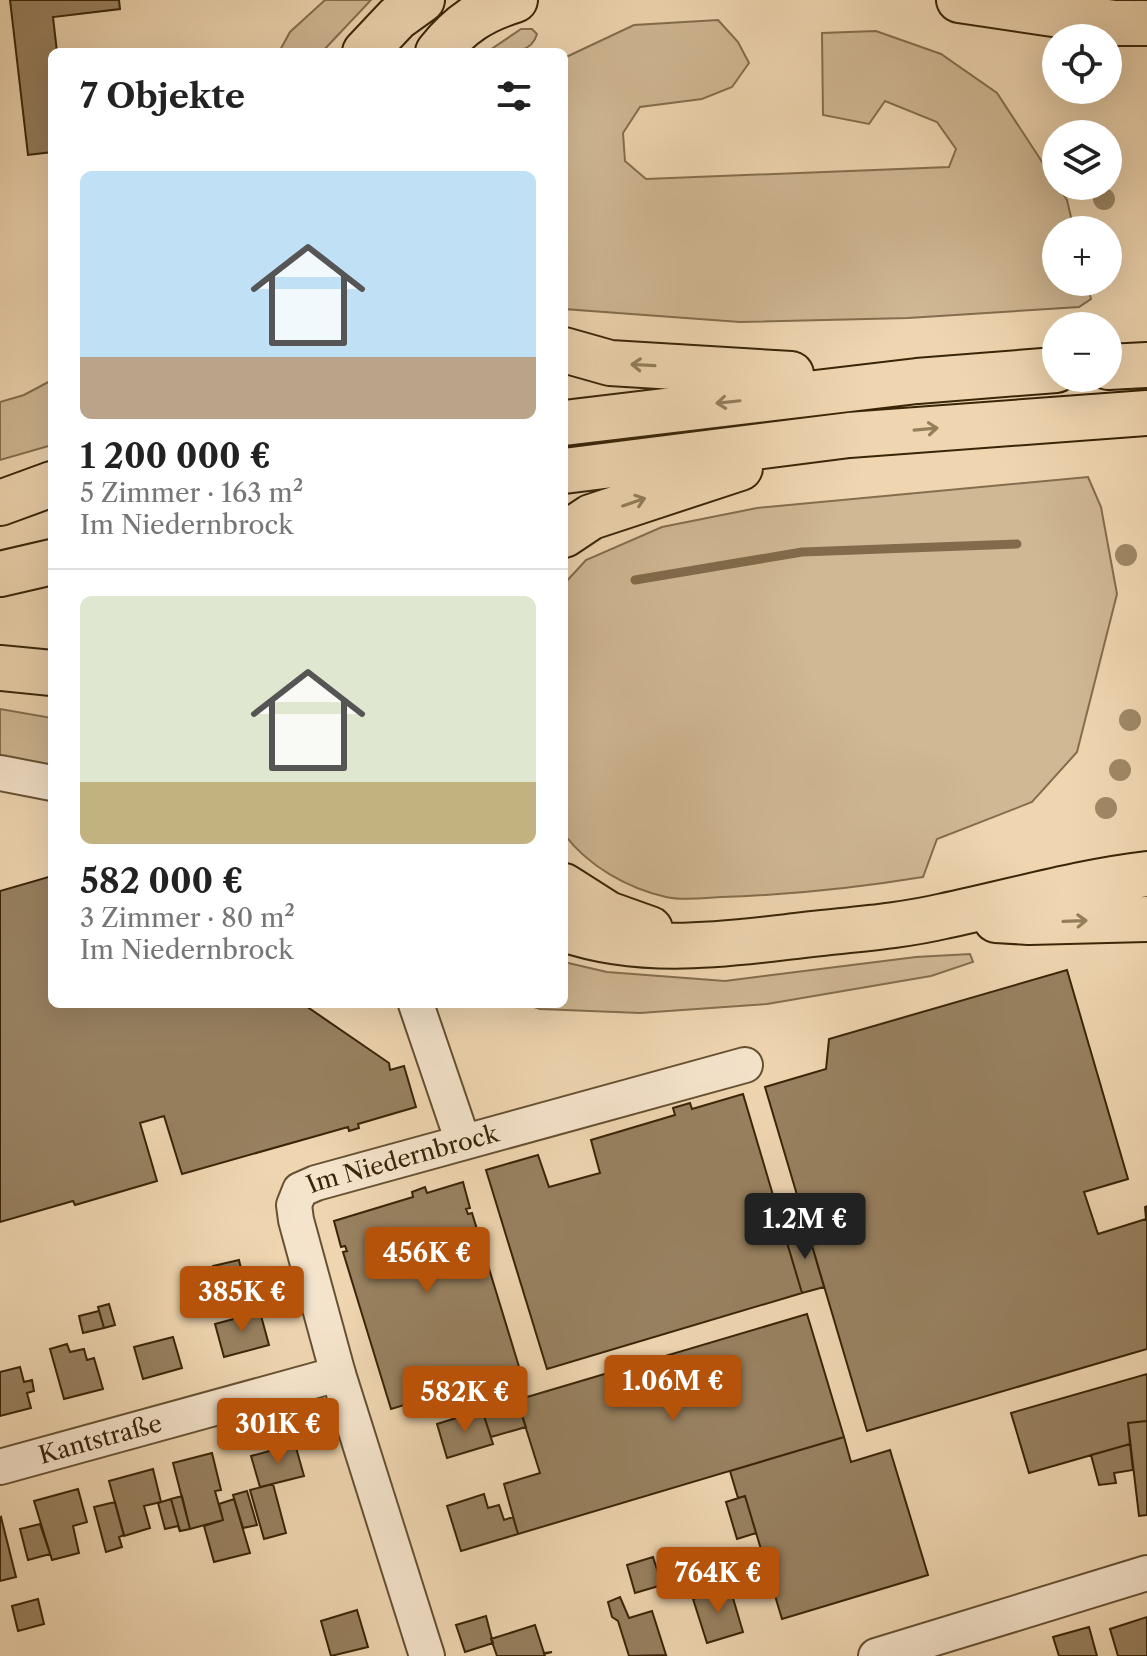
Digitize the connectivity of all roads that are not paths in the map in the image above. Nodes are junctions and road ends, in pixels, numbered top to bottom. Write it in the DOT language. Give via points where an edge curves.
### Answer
graph roads {
  1 [pos="422,0"];
  2 [pos="515,0"];
  3 [pos="959,0"];
  4 [pos="1147,23"];
  5 [pos="369,48"];
  6 [pos="441,48"];
  7 [pos="568,351"];
  8 [pos="1147,365"];
  9 [pos="1122,366"];
  10 [pos="1042,371"];
  11 [pos="917,381"];
  12 [pos="1147,413"];
  13 [pos="568,423"];
  14 [pos="849,435"];
  15 [pos="568,470"];
  16 [pos="48,485"];
  17 [pos="0,503"];
  18 [pos="48,515"];
  19 [pos="0,526"];
  20 [pos="568,532"];
  21 [pos="48,563"];
  22 [pos="0,574"];
  23 [pos="0,668"];
  24 [pos="48,673"];
  25 [pos="0,773"];
  26 [pos="48,782"];
  27 [pos="1147,854"];
  28 [pos="1147,874"];
  29 [pos="1103,879"];
  30 [pos="568,889"];
  31 [pos="941,917"];
  32 [pos="1147,919"];
  33 [pos="568,930"];
  34 [pos="718,945"];
  35 [pos="417,1008"];
  36 [pos="745,1065"];
  37 [pos="463,1142"];
  38 [pos="338,1374"];
  39 [pos="0,1467"];
  40 [pos="1147,1573"];
  41 [pos="427,1656"];
  42 [pos="876,1656"];
  1 -- 5 [label="highway"];
  2 -- 6 [label="highway" via="485,9"];
  3 -- 4 [label="highway" via="1114,23"];
  11 -- 7 [label="highway, one-way" via="610,363"];
  8 -- 9 [label="highway"];
  10 -- 11 [label="highway"];
  11 -- 13 [label="highway, one-way"];
  14 -- 12 [label="highway, one-way"];
  14 -- 15 [label="highway"];
  20 -- 14 [label="highway, one-way" via="591,517"];
  16 -- 17 [label="highway"];
  18 -- 19 [label="highway"];
  21 -- 22 [label="highway"];
  23 -- 24 [label="highway"];
  25 -- 26 [label="street"];
  27 -- 29 [label="highway"];
  28 -- 29 [label="highway"];
  29 -- 31 [label="highway"];
  30 -- 34 [label="highway" via="608,914"];
  31 -- 32 [label="highway, one-way" via="1029,922"];
  31 -- 34 [label="highway"];
  33 -- 34 [label="highway" via="641,945"];
  35 -- 37 [label="street"];
  36 -- 37 [label="street, Im Niedernbrock"];
  37 -- 38 [label="street, Im Niedernbrock" via="300,1190 296,1220"];
  38 -- 39 [label="street, Kantstraße"];
  38 -- 41 [label="street, Im Niedernbrock"];
  40 -- 42 [label="street"];
}
